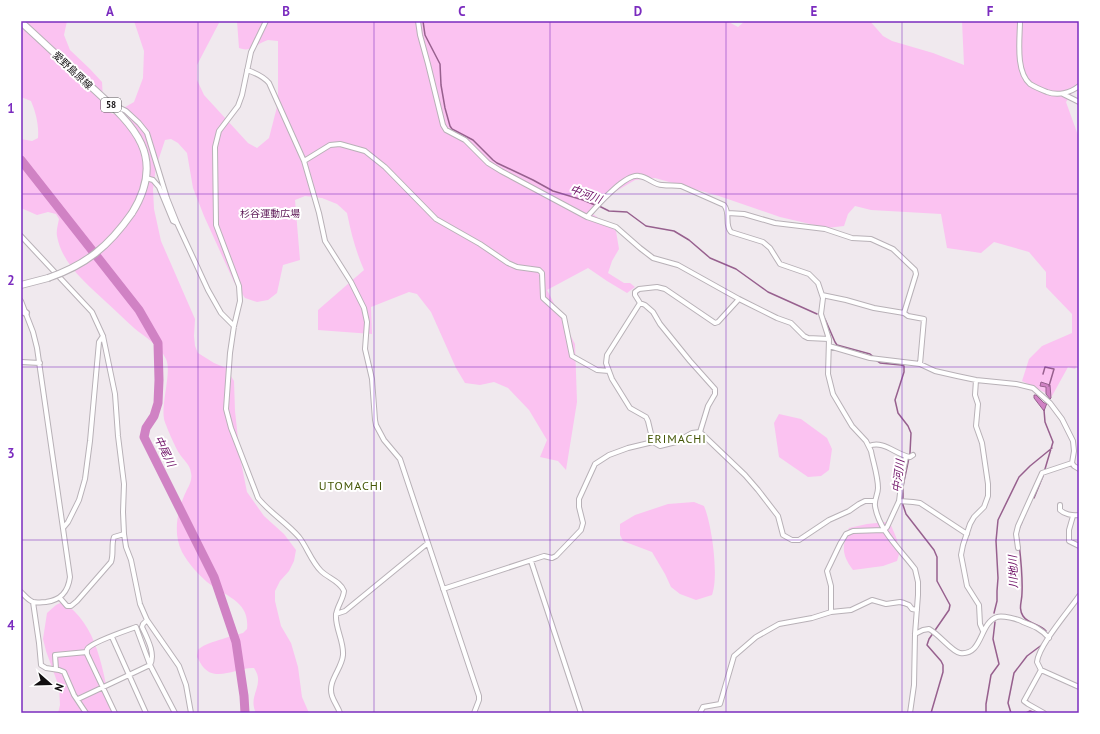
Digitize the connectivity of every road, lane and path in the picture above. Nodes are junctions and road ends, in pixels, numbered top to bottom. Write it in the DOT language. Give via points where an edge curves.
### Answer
graph roads {
  1 [pos="266,21"];
  2 [pos="418,21"];
  3 [pos="1020,21"];
  4 [pos="21,22"];
  5 [pos="247,70"];
  6 [pos="1079,86"];
  7 [pos="1060,93"];
  8 [pos="1079,102"];
  9 [pos="116,110"];
  10 [pos="304,161"];
  11 [pos="146,178"];
  12 [pos="728,213"];
  13 [pos="587,217"];
  14 [pos="177,223"];
  15 [pos="21,236"];
  16 [pos="21,285"];
  17 [pos="822,295"];
  18 [pos="739,299"];
  19 [pos="21,301"];
  20 [pos="640,303"];
  21 [pos="24,312"];
  22 [pos="904,313"];
  23 [pos="234,326"];
  24 [pos="103,336"];
  25 [pos="829,339"];
  26 [pos="829,346"];
  27 [pos="21,362"];
  28 [pos="40,363"];
  29 [pos="920,364"];
  30 [pos="609,371"];
  31 [pos="976,380"];
  32 [pos="700,432"];
  33 [pos="653,442"];
  34 [pos="869,446"];
  35 [pos="1072,463"];
  36 [pos="1079,469"];
  37 [pos="875,501"];
  38 [pos="901,501"];
  39 [pos="1060,505"];
  40 [pos="1079,515"];
  41 [pos="1073,516"];
  42 [pos="63,528"];
  43 [pos="884,530"];
  44 [pos="124,534"];
  45 [pos="967,534"];
  46 [pos="428,543"];
  47 [pos="1079,546"];
  48 [pos="1018,548"];
  49 [pos="531,561"];
  50 [pos="443,589"];
  51 [pos="21,592"];
  52 [pos="1079,596"];
  53 [pos="60,598"];
  54 [pos="33,602"];
  55 [pos="916,610"];
  56 [pos="831,612"];
  57 [pos="336,614"];
  58 [pos="147,620"];
  59 [pos="983,631"];
  60 [pos="915,634"];
  61 [pos="112,637"];
  62 [pos="1049,638"];
  63 [pos="87,652"];
  64 [pos="150,665"];
  65 [pos="56,669"];
  66 [pos="1041,670"];
  67 [pos="129,675"];
  68 [pos="103,687"];
  69 [pos="1079,688"];
  70 [pos="78,699"];
  71 [pos="86,713"];
  72 [pos="115,713"];
  73 [pos="146,713"];
  74 [pos="175,713"];
  75 [pos="191,713"];
  76 [pos="340,713"];
  77 [pos="474,713"];
  78 [pos="582,713"];
  79 [pos="700,713"];
  80 [pos="910,713"];
  81 [pos="1044,713"];
  1 -- 5 [label="street" via="251,52"];
  2 -- 13 [label="street" via="446,130 465,140 488,163"];
  3 -- 7 [label="street" via="1020,62 1025,78 1030,84 1049,93"];
  4 -- 9 [label="main road, 愛野島原線 / 58"];
  5 -- 10 [label="street" via="259,74 269,83"];
  5 -- 23 [label="street" via="238,106 219,131 215,147 216,225 240,294"];
  6 -- 7 [label="street" via="1067,93"];
  7 -- 8 [label="street"];
  9 -- 11 [label="main road, 愛野島原線 / 58" via="133,128 143,147"];
  9 -- 14 [label="street" via="120,108 126,111 147,133"];
  10 -- 30 [label="street" via="330,145 340,144 365,151 385,167 436,219 508,263 539,270 542,273 543,298 564,318 572,356 597,370"];
  10 -- 46 [label="street" via="325,241 364,308 367,322 365,348 372,379 376,425 400,460"];
  11 -- 14 [label="street" via="153,180 159,187 173,221"];
  11 -- 16 [label="main road, 愛野島原線 / 58, bridge" via="132,213 120,231 99,251 64,272"];
  12 -- 13 [label="street" via="726,207 691,190 676,185 658,184 635,176 626,180"];
  12 -- 17 [label="street" via="728,227 731,232 763,242 780,264 813,277"];
  12 -- 22 [label="street" via="825,230 852,238 870,239 888,246 915,270 916,274"];
  13 -- 18 [label="street" via="616,227 654,258 678,264"];
  14 -- 23 [label="street" via="221,313"];
  15 -- 24 [label="street" via="92,312"];
  17 -- 22 [label="street"];
  17 -- 25 [label="street" via="821,314"];
  18 -- 20 [label="street" via="715,323 665,289 637,289 635,295"];
  18 -- 25 [label="street" via="791,323 808,338"];
  19 -- 21 [label="street"];
  20 -- 30 [label="street" via="607,354 606,363"];
  20 -- 32 [label="street" via="653,312 660,324 715,389"];
  21 -- 28 [label="street" via="34,337"];
  22 -- 29 [label="street" via="924,319"];
  23 -- 57 [label="street" via="226,409 231,428 258,498 300,538 322,573 342,587 344,595"];
  24 -- 42 [label="street" via="99,342 85,479 79,500"];
  24 -- 44 [label="street" via="115,394 124,484"];
  25 -- 26 [label="street"];
  26 -- 29 [label="street" via="874,358"];
  26 -- 34 [label="street" via="828,374 833,394 852,426"];
  27 -- 28 [label="street"];
  28 -- 42 [label="street"];
  29 -- 31 [label="street" via="935,371"];
  30 -- 33 [label="street" via="630,408 648,420"];
  31 -- 35 [label="street" via="1029,386 1040,393 1070,432 1074,452"];
  31 -- 45 [label="street" via="977,429 982,443 988,496 984,507 972,520"];
  32 -- 33 [label="street" via="660,446"];
  32 -- 37 [label="street" via="758,490 778,516 783,535 792,540 799,540 865,501"];
  33 -- 49 [label="street" via="609,455 595,464 579,498 583,523 581,530 556,556 544,556"];
  34 -- 37 [label="street" via="878,488"];
  34 -- 38 [label="street" via="873,444 888,447 909,456 902,471"];
  35 -- 36 [label="street"];
  35 -- 48 [label="street" via="1042,473 1018,526"];
  37 -- 43 [label="street"];
  38 -- 43 [label="street"];
  38 -- 45 [label="street" via="920,503"];
  39 -- 41 [label="street" via="1060,511"];
  40 -- 41 [label="street"];
  41 -- 47 [label="street" via="1069,542"];
  42 -- 53 [label="street" via="70,577 68,588"];
  43 -- 55 [label="street" via="915,569 918,582"];
  43 -- 56 [label="street" via="853,531 846,534 827,571 831,586"];
  44 -- 53 [label="street" via="114,537 111,562 77,601 67,606"];
  44 -- 58 [label="street" via="140,604"];
  45 -- 59 [label="street" via="961,555 967,586 979,605"];
  46 -- 50 [label="street"];
  46 -- 57 [label="street" via="345,611"];
  49 -- 50 [label="street"];
  49 -- 78 [label="street"];
  50 -- 77 [label="street" via="479,696"];
  51 -- 54 [label="street"];
  52 -- 62 [label="street"];
  53 -- 54 [label="street" via="48,602"];
  54 -- 65 [label="street" via="41,665"];
  55 -- 56 [label="street" via="900,602 886,604 872,600 851,610"];
  55 -- 60 [label="street"];
  56 -- 79 [label="street" via="779,624 756,637 734,656 720,704 703,707"];
  57 -- 76 [label="street" via="343,654 331,691"];
  58 -- 64 [label="street" via="142,627 152,655"];
  58 -- 75 [label="street" via="179,666 186,685"];
  59 -- 60 [label="street" via="974,650 962,654 955,651 932,630 923,630"];
  59 -- 62 [label="street" via="999,616 1039,628"];
  60 -- 80 [label="street"];
  61 -- 63 [label="street" via="88,648"];
  61 -- 64 [label="street" via="136,627"];
  61 -- 67 [label="street"];
  62 -- 66 [label="street" via="1037,659"];
  63 -- 65 [label="street" via="55,655"];
  63 -- 68 [label="street"];
  64 -- 67 [label="street"];
  64 -- 74 [label="street"];
  65 -- 70 [label="street" via="64,672"];
  66 -- 69 [label="street"];
  66 -- 81 [label="street" via="1024,701"];
  67 -- 68 [label="street"];
  67 -- 73 [label="street"];
  68 -- 70 [label="street"];
  68 -- 72 [label="street"];
  70 -- 71 [label="street"];
}
